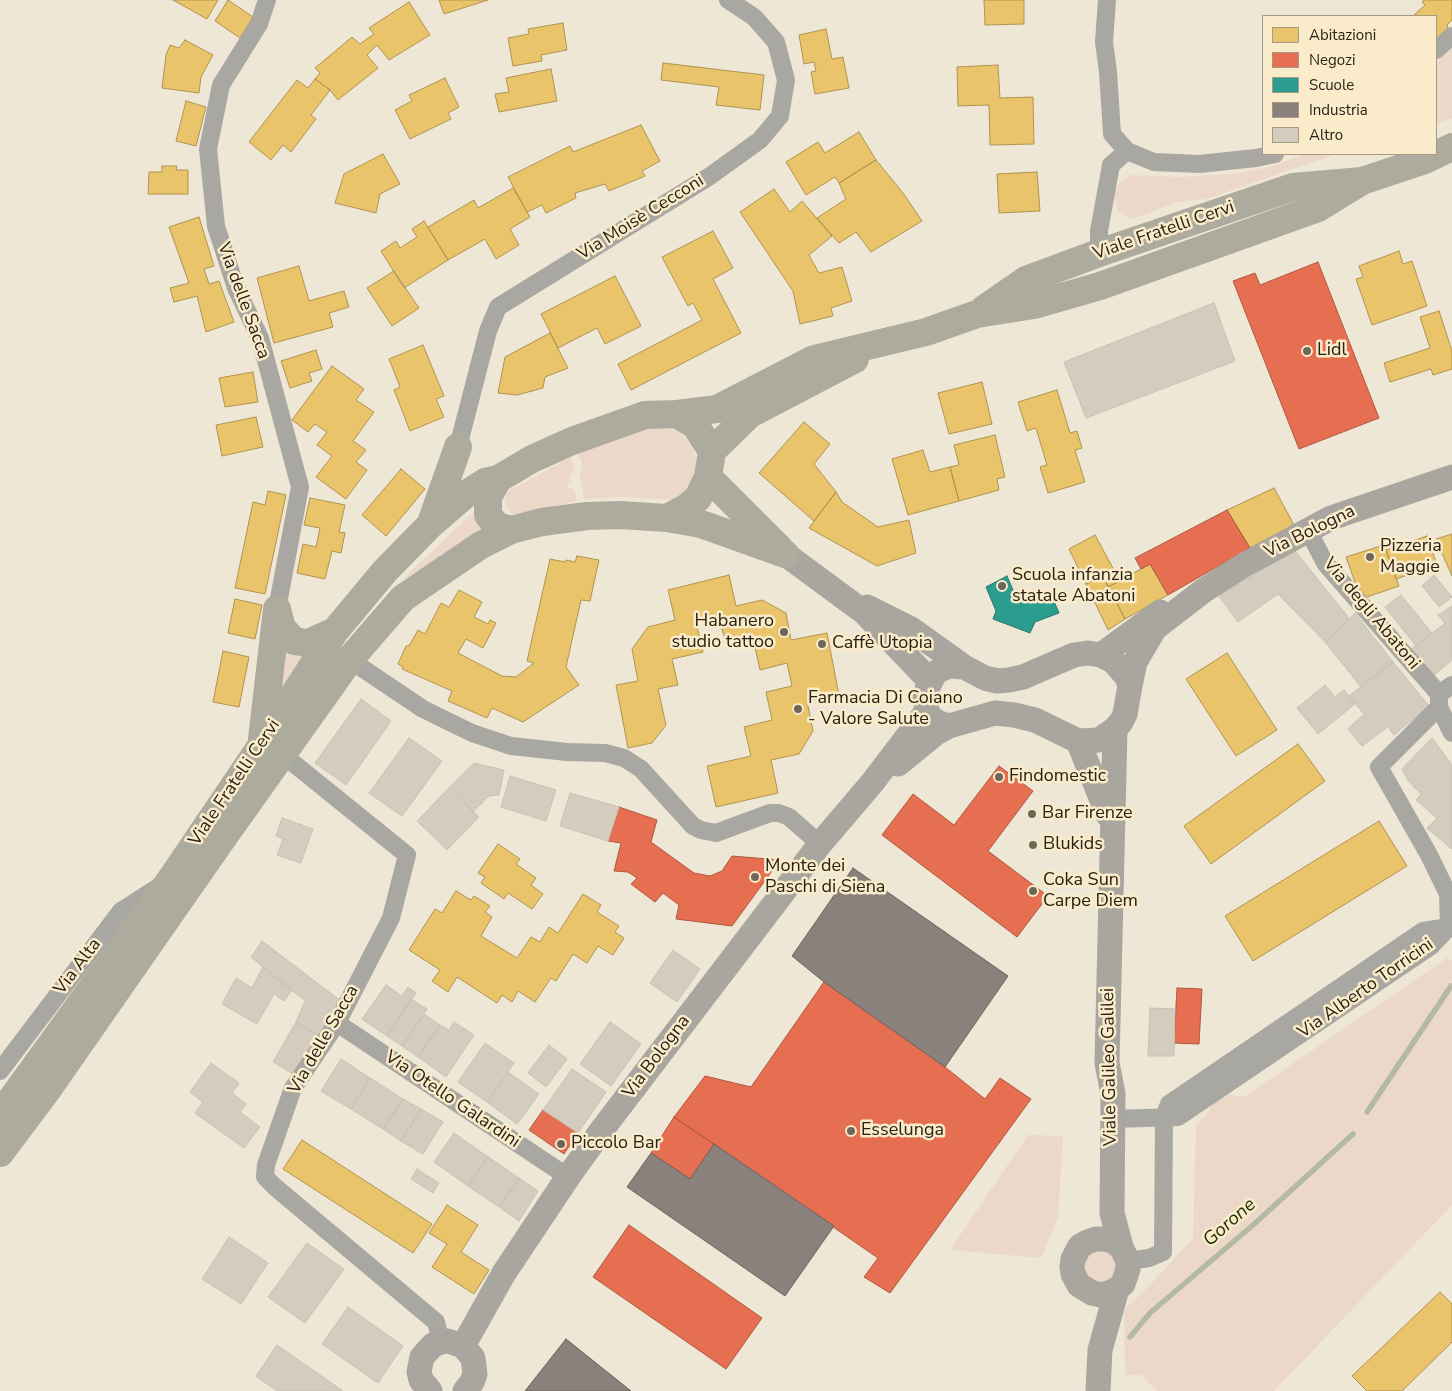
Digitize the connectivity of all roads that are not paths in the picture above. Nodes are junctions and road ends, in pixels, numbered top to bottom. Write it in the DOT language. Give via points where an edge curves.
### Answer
graph roads {
  1 [pos="266,0"];
  2 [pos="728,0"];
  3 [pos="1107,0"];
  4 [pos="1452,36"];
  5 [pos="1437,49"];
  6 [pos="1452,147"];
  7 [pos="1127,151"];
  8 [pos="1437,154"];
  9 [pos="1270,155"];
  10 [pos="1435,155"];
  11 [pos="1452,157"];
  12 [pos="1425,160"];
  13 [pos="1362,181"];
  14 [pos="1099,253"];
  15 [pos="977,314"];
  16 [pos="886,342"];
  17 [pos="677,414"];
  18 [pos="458,447"];
  19 [pos="710,464"];
  20 [pos="1452,477"];
  21 [pos="483,485"];
  22 [pos="667,518"];
  23 [pos="431,524"];
  24 [pos="511,530"];
  25 [pos="1308,530"];
  26 [pos="785,554"];
  27 [pos="1203,591"];
  28 [pos="842,595"];
  29 [pos="277,609"];
  30 [pos="336,630"];
  31 [pos="1101,655"];
  32 [pos="351,658"];
  33 [pos="964,667"];
  34 [pos="930,681"];
  35 [pos="1130,686"];
  36 [pos="1443,696"];
  37 [pos="928,711"];
  38 [pos="949,726"];
  39 [pos="1115,729"];
  40 [pos="1452,733"];
  41 [pos="1078,741"];
  42 [pos="272,750"];
  43 [pos="872,783"];
  44 [pos="1113,826"];
  45 [pos="820,844"];
  46 [pos="171,879"];
  47 [pos="1451,928"];
  48 [pos="337,1022"];
  49 [pos="0,1071"];
  50 [pos="0,1115"];
  51 [pos="1164,1117"];
  52 [pos="1113,1118"];
  53 [pos="0,1153"];
  54 [pos="568,1178"];
  55 [pos="1124,1254"];
  56 [pos="1117,1289"];
  57 [pos="452,1344"];
  58 [pos="430,1391"];
  59 [pos="465,1391"];
  60 [pos="1098,1391"];
  1 -- 29 [label="street, Via delle Sacca" via="259,24 221,85 208,149 216,226 236,288 260,338 300,487"];
  2 -- 18 [label="street, Via Moisè Cecconi" via="754,17 776,42 786,80 780,116 760,140 710,176 498,306 488,331"];
  3 -- 7 [label="street" via="1104,42 1112,134"];
  4 -- 5 [label="street"];
  6 -- 8 [label="main road"];
  7 -- 9 [label="street" via="1154,162 1198,164"];
  7 -- 14 [label="street" via="1111,166 1099,231"];
  10 -- 12 [label="main road"];
  11 -- 12 [label="main road"];
  12 -- 13 [label="main road, Viale Fratelli Cervi"];
  13 -- 14 [label="main road, Viale Fratelli Cervi" via="1293,187"];
  13 -- 15 [label="main road, Viale Fratelli Cervi" via="1318,208 1100,286 1034,305"];
  14 -- 15 [label="main road, Viale Fratelli Cervi" via="1026,280"];
  15 -- 16 [label="main road, Viale Fratelli Cervi"];
  16 -- 17 [label="main road, Viale Fratelli Cervi" via="814,359 717,409"];
  16 -- 19 [label="main road" via="750,414"];
  17 -- 19 [label="main road" via="696,425"];
  17 -- 21 [label="main road, Viale Fratelli Cervi" via="645,415 602,430 532,459"];
  18 -- 21 [label="main road" via="456,475"];
  18 -- 23 [label="main road"];
  19 -- 22 [label="main road" via="698,498"];
  19 -- 26 [label="main road"];
  20 -- 25 [label="main road, Via Bologna" via="1330,518"];
  21 -- 23 [label="main road, Viale Fratelli Cervi"];
  21 -- 24 [label="main road" via="488,515 497,526"];
  22 -- 24 [label="main road, Viale Fratelli Cervi" via="586,516"];
  22 -- 26 [label="main road, Viale Fratelli Cervi" via="701,524"];
  23 -- 30 [label="main road, Viale Fratelli Cervi" via="385,571"];
  24 -- 32 [label="main road, Viale Fratelli Cervi" via="481,544 403,598"];
  25 -- 27 [label="main road, Via Bologna" via="1244,564"];
  25 -- 36 [label="street, Via degli Abatoni" via="1325,563"];
  26 -- 28 [label="main road"];
  27 -- 31 [label="main road" via="1164,609"];
  27 -- 35 [label="main road" via="1155,628 1135,662"];
  28 -- 33 [label="main road" via="911,629"];
  28 -- 34 [label="main road"];
  29 -- 30 [label="main road" via="282,628 294,640 308,643"];
  29 -- 42 [label="main road"];
  30 -- 42 [label="main road, Viale Fratelli Cervi"];
  31 -- 33 [label="main road" via="1074,655 1009,680 984,678"];
  31 -- 35 [label="main road" via="1120,668"];
  32 -- 42 [label="main road, Viale Fratelli Cervi"];
  32 -- 45 [label="street" via="423,709 472,733 511,746 605,753 624,758 640,769 693,826 701,830 716,833 770,813 779,813 789,817"];
  33 -- 34 [label="main road" via="949,666 935,673"];
  34 -- 37 [label="main road" via="925,698"];
  35 -- 39 [label="main road" via="1125,714"];
  36 -- 40 [label="street, Via degli Abatoni"];
  36 -- 47 [label="street" via="1380,767 1448,894"];
  37 -- 38 [label="main road" via="931,718"];
  37 -- 43 [label="main road"];
  38 -- 41 [label="main road" via="994,713 1014,715 1035,720"];
  38 -- 43 [label="main road"];
  39 -- 41 [label="main road" via="1099,740"];
  39 -- 44 [label="main road, Viale Galileo Galilei"];
  41 -- 44 [label="main road"];
  42 -- 46 [label="main road, Viale Fratelli Cervi"];
  42 -- 48 [label="street, Via delle Sacca" via="407,855 391,918"];
  42 -- 53 [label="main road, Viale Fratelli Cervi" via="48,1089"];
  43 -- 45 [label="main road, Via Bologna"];
  44 -- 52 [label="main road, Viale Galileo Galilei" via="1106,1063 1113,1094"];
  45 -- 54 [label="main road, Via Bologna"];
  46 -- 49 [label="street, Via Alta" via="121,911"];
  46 -- 50 [label="main road, Viale Fratelli Cervi"];
  47 -- 51 [label="street, Via Alberto Torricini" via="1423,931 1169,1104"];
  48 -- 54 [label="street, Via Otello Galardini"];
  48 -- 57 [label="street, Via delle Sacca" via="293,1088 266,1165 265,1177 436,1322"];
  51 -- 52 [label="street"];
  51 -- 55 [label="street" via="1163,1252 1149,1258"];
  52 -- 55 [label="main road, Viale Galileo Galilei" via="1112,1213"];
  54 -- 57 [label="main road, Via Bologna" via="504,1274"];
  55 -- 56 [label="main road" via="1126,1277"];
  55 -- 56 [label="main road" via="1114,1242 1096,1239 1076,1252 1072,1267 1075,1280 1084,1290 1101,1295"];
  56 -- 60 [label="main road" via="1100,1350"];
  57 -- 58 [label="main road, Via Bologna" via="427,1350 420,1364 421,1380"];
  57 -- 59 [label="main road" via="473,1358 472,1382"];
}
